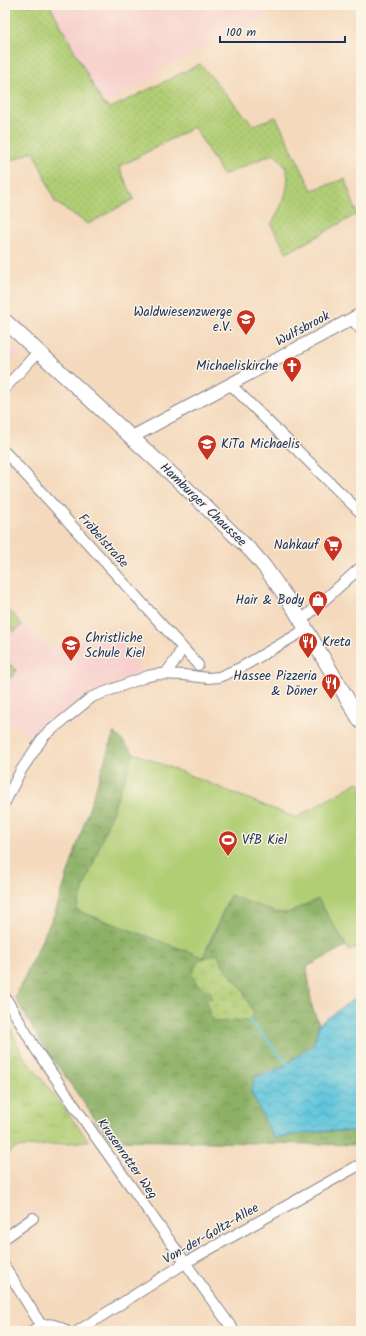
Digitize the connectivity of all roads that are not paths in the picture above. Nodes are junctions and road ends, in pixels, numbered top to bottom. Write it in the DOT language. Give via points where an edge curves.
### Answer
graph roads {
  1 [pos="356,316"];
  2 [pos="5,321"];
  3 [pos="361,330"];
  4 [pos="39,351"];
  5 [pos="230,384"];
  6 [pos="5,388"];
  7 [pos="132,437"];
  8 [pos="5,452"];
  9 [pos="361,513"];
  10 [pos="361,567"];
  11 [pos="305,625"];
  12 [pos="182,646"];
  13 [pos="198,665"];
  14 [pos="166,673"];
  15 [pos="361,722"];
  16 [pos="5,802"];
  17 [pos="5,997"];
  18 [pos="361,1164"];
  19 [pos="33,1218"];
  20 [pos="5,1238"];
  21 [pos="185,1263"];
  22 [pos="5,1268"];
  23 [pos="41,1325"];
  24 [pos="32,1331"];
  25 [pos="66,1331"];
  26 [pos="78,1331"];
  27 [pos="234,1331"];
  1 -- 3 [label="street"];
  1 -- 5 [label="street, Wulfsbrook"];
  2 -- 4 [label="main road, Hamburger Chaussee"];
  4 -- 6 [label="street"];
  4 -- 7 [label="main road, Hamburger Chaussee"];
  5 -- 7 [label="street, Wulfsbrook"];
  5 -- 9 [label="street"];
  7 -- 11 [label="main road, Hamburger Chaussee" via="252,552"];
  8 -- 12 [label="street, Fröbelstraße"];
  10 -- 11 [label="street"];
  11 -- 14 [label="street" via="286,640 219,678"];
  11 -- 15 [label="main road, Hamburger Chaussee"];
  12 -- 13 [label="street, Fröbelstraße"];
  12 -- 14 [label="street"];
  14 -- 16 [label="street" via="148,676 92,697 44,736 20,772"];
  17 -- 21 [label="street, Krusenrotter Weg" via="45,1063"];
  18 -- 21 [label="street, Von-der-Goltz-Allee"];
  19 -- 20 [label="street"];
  21 -- 26 [label="street, Von-der-Goltz-Allee"];
  21 -- 27 [label="street, Krusenrotter Weg"];
  22 -- 23 [label="street"];
  23 -- 24 [label="street"];
  23 -- 25 [label="street" via="52,1324"];
}
